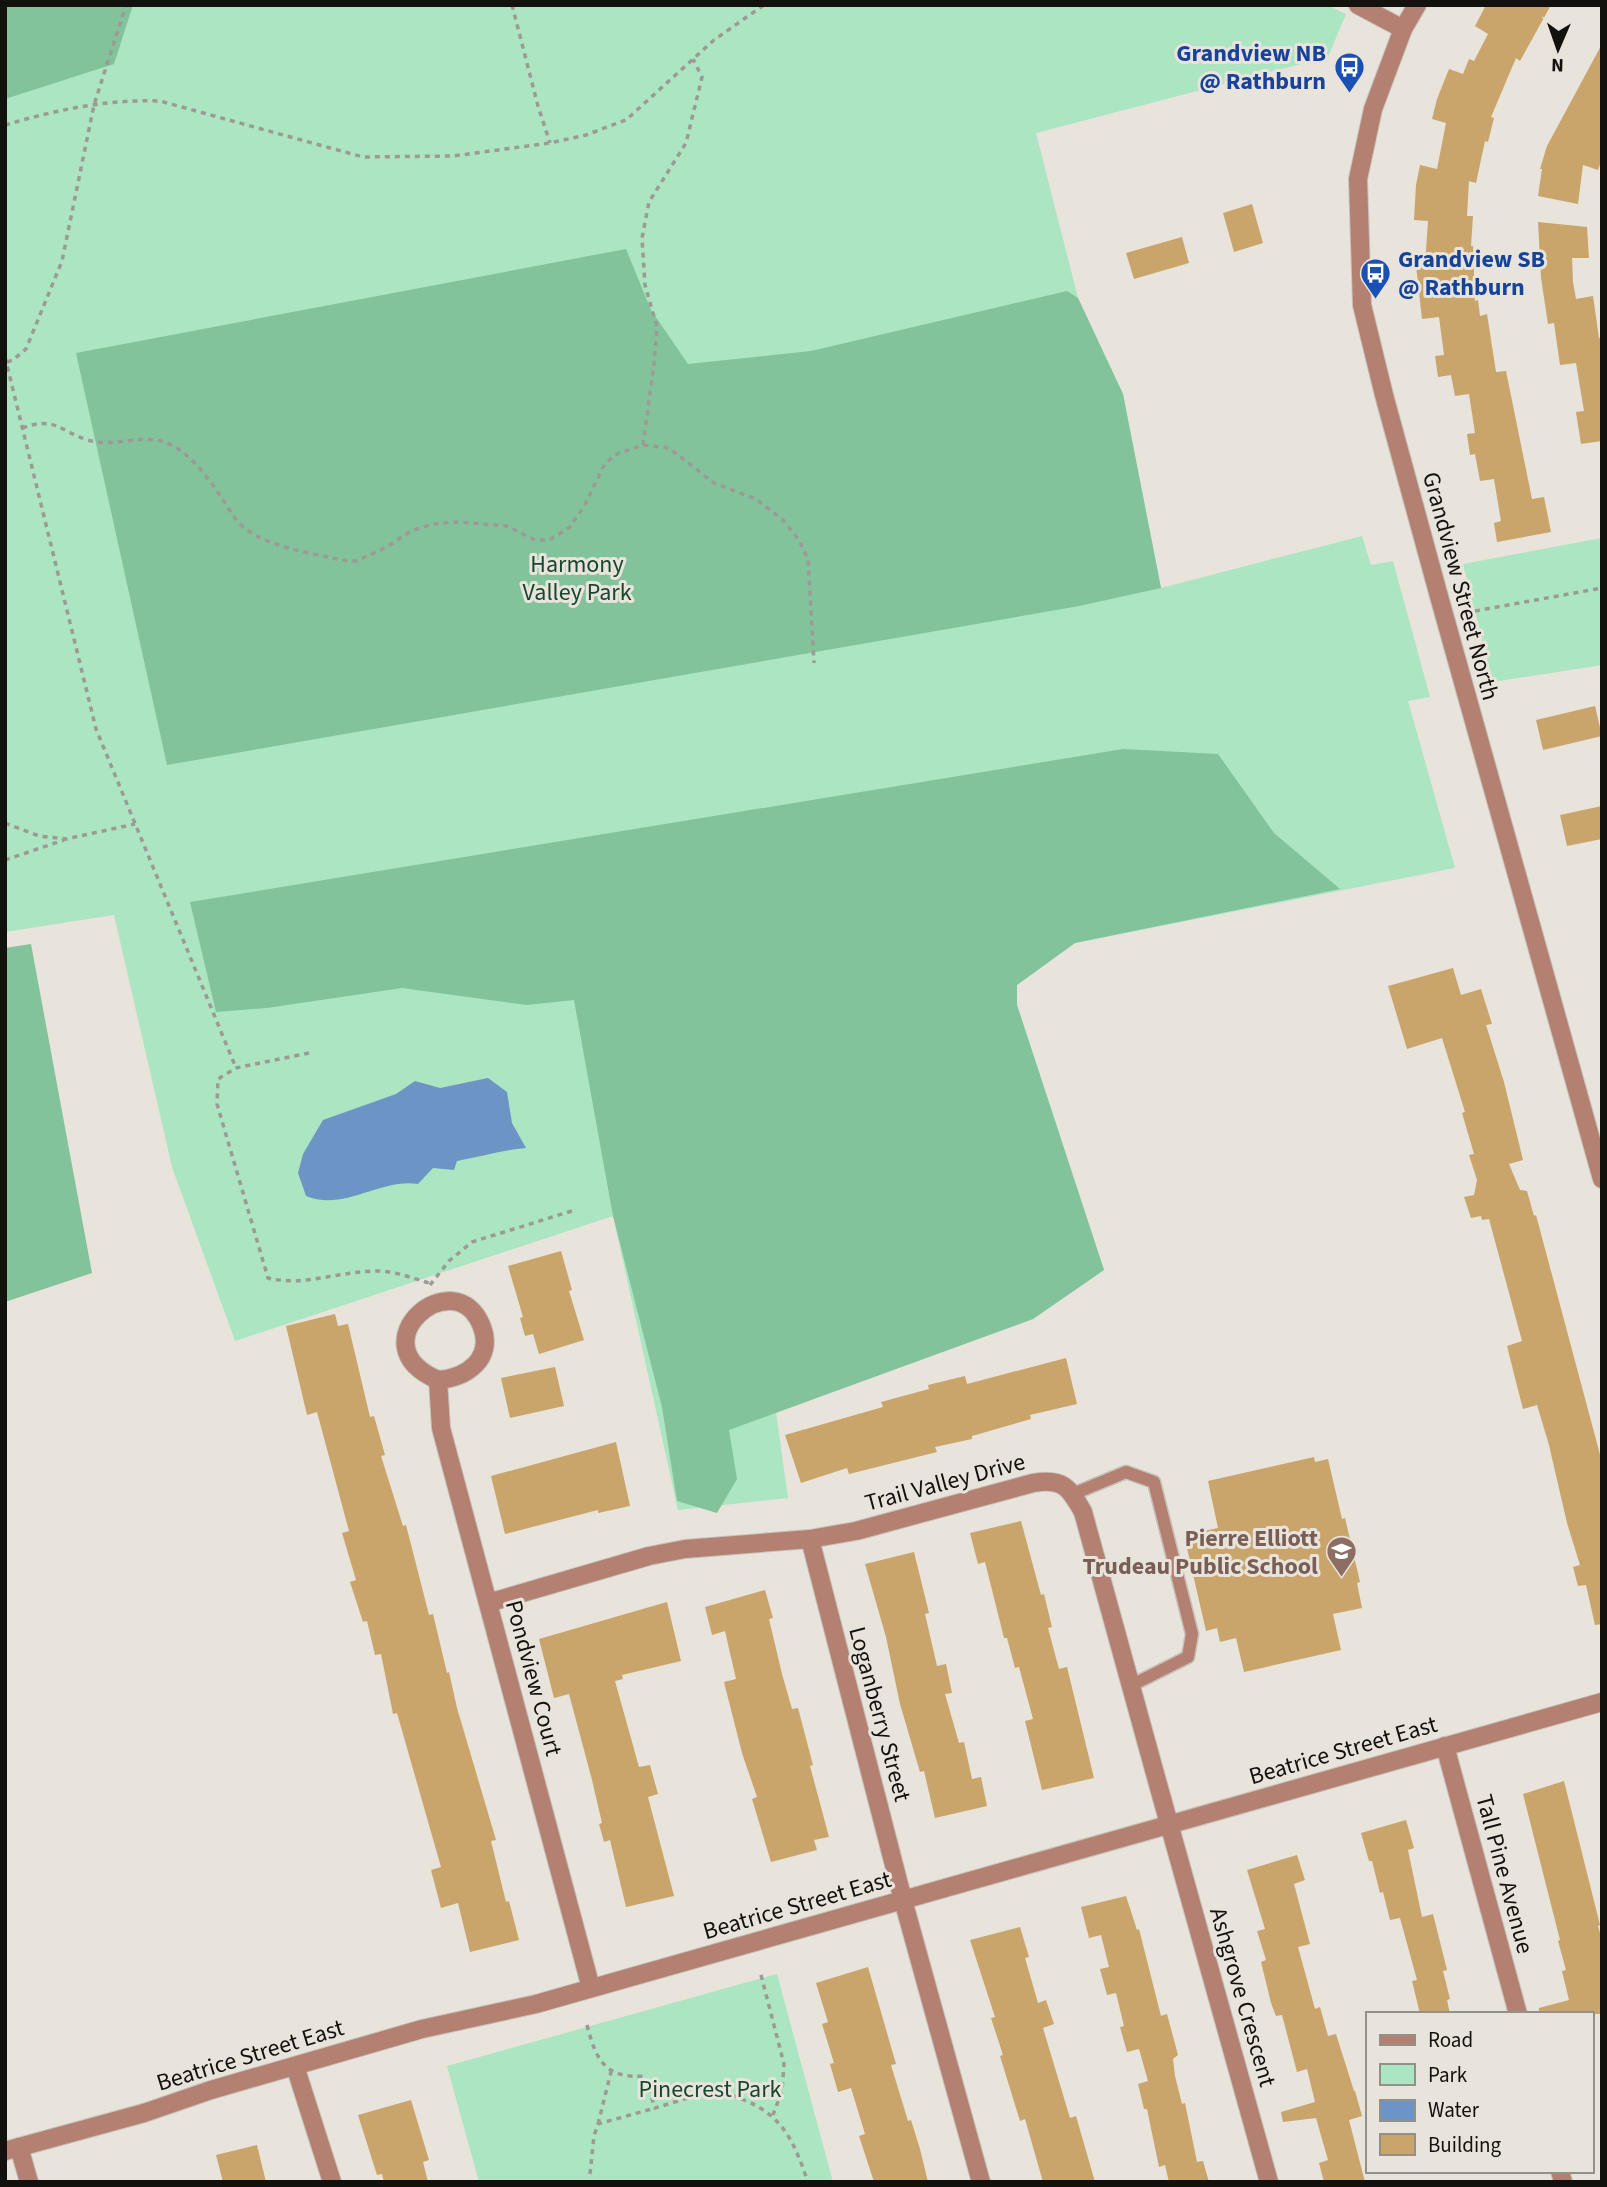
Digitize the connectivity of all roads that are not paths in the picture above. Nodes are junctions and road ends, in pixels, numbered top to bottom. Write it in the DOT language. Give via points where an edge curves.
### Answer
graph roads {
  1 [pos="1358,5"];
  2 [pos="1417,5"];
  3 [pos="1403,29"];
  4 [pos="1602,1179"];
  5 [pos="438,1380"];
  6 [pos="1073,1494"];
  7 [pos="810,1539"];
  8 [pos="488,1603"];
  9 [pos="1130,1686"];
  10 [pos="1602,1702"];
  11 [pos="1445,1746"];
  12 [pos="1168,1825"];
  13 [pos="903,1900"];
  14 [pos="592,1988"];
  15 [pos="1517,2012"];
  16 [pos="295,2066"];
  17 [pos="12,2149"];
  18 [pos="29,2182"];
  19 [pos="331,2182"];
  20 [pos="981,2182"];
  21 [pos="1269,2182"];
  1 -- 3 [label="street"];
  2 -- 3 [label="street, Grandview Street North"];
  3 -- 4 [label="street, Grandview Street North" via="1373,109 1358,180 1362,305"];
  5 -- 5 [label="street" via="466,1374 476,1365 485,1343 476,1316 452,1301 420,1310 407,1334 407,1348 417,1367"];
  5 -- 8 [label="street, Pondview Court" via="441,1428"];
  6 -- 7 [label="street, Trail Valley Drive" via="1062,1484 1033,1483"];
  6 -- 9 [label="street" via="1083,1512"];
  6 -- 9 [label="lane" via="1126,1472 1154,1482 1192,1634 1188,1657"];
  7 -- 8 [label="street, Trail Valley Drive" via="685,1549"];
  7 -- 13 [label="street, Loganberry Street"];
  8 -- 14 [label="street, Pondview Court"];
  9 -- 12 [label="street"];
  10 -- 11 [label="street, Beatrice Street East"];
  11 -- 12 [label="street, Beatrice Street East"];
  11 -- 15 [label="street, Tall Pine Avenue"];
  12 -- 13 [label="street, Beatrice Street East"];
  12 -- 21 [label="street, Ashgrove Crescent"];
  13 -- 14 [label="street, Beatrice Street East"];
  13 -- 20 [label="street"];
  14 -- 16 [label="street, Beatrice Street East" via="422,2029"];
  16 -- 17 [label="street, Beatrice Street East"];
  16 -- 19 [label="street"];
  17 -- 18 [label="street"];
}
